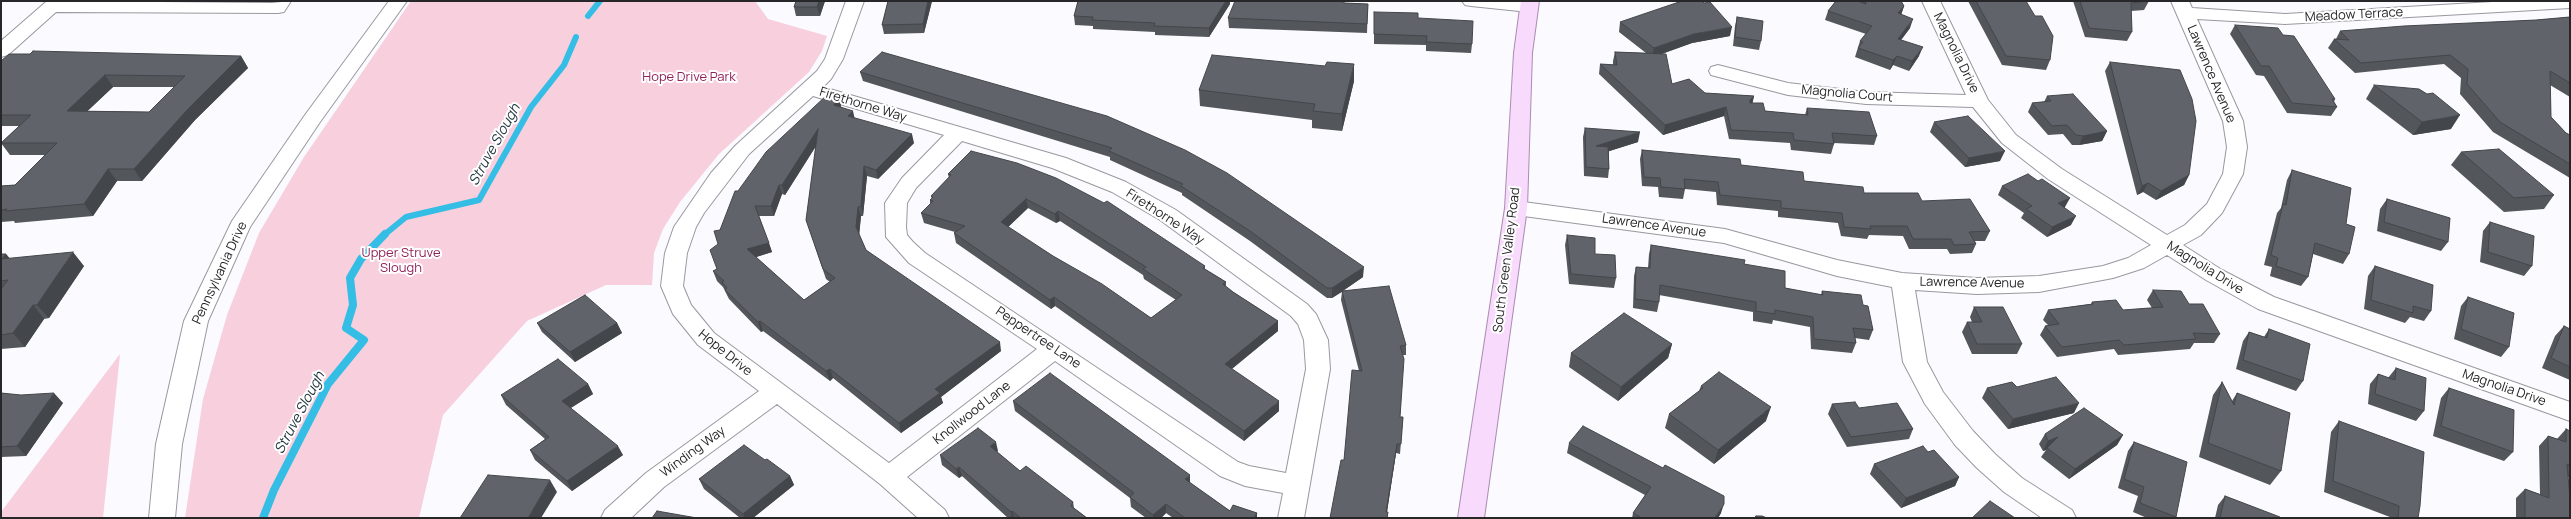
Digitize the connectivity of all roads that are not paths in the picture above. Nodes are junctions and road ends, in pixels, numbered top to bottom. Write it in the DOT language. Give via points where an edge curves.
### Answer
graph roads {
  1 [pos="282,1"];
  2 [pos="398,1"];
  3 [pos="855,1"];
  4 [pos="1471,1"];
  5 [pos="1931,1"];
  6 [pos="2570,3"];
  7 [pos="54,4"];
  8 [pos="1530,4"];
  9 [pos="151,5"];
  10 [pos="2182,7"];
  11 [pos="1,51"];
  12 [pos="1718,71"];
  13 [pos="810,89"];
  14 [pos="1979,101"];
  15 [pos="957,134"];
  16 [pos="1516,208"];
  17 [pos="2169,245"];
  18 [pos="1902,281"];
  19 [pos="1054,349"];
  20 [pos="777,391"];
  21 [pos="2570,412"];
  22 [pos="889,477"];
  23 [pos="1297,485"];
  24 [pos="162,518"];
  25 [pos="614,518"];
  26 [pos="936,518"];
  27 [pos="1291,518"];
  28 [pos="1471,518"];
  29 [pos="2062,518"];
  1 -- 9 [label="street" via="278,8"];
  2 -- 24 [label="street, Pennsylvania Drive" via="312,119 240,226 196,321 169,444"];
  3 -- 13 [label="street, Hope Drive" via="834,59 824,75"];
  4 -- 8 [label="street"];
  5 -- 14 [label="street, Magnolia Drive"];
  6 -- 10 [label="street, Meadow Terrace" via="2285,19 2255,19"];
  7 -- 9 [label="street"];
  7 -- 11 [label="street"];
  8 -- 16 [label="main road, South Green Valley Road" via="1523,53"];
  10 -- 17 [label="street, Lawrence Avenue" via="2233,122 2236,161 2229,186 2215,208 2193,230"];
  12 -- 14 [label="street, Magnolia Court" via="1788,89 1866,98"];
  13 -- 15 [label="street, Firethorne Way"];
  13 -- 20 [label="street, Hope Drive" via="742,150 707,192 679,241 672,276 675,296 695,329 723,353"];
  14 -- 17 [label="street, Magnolia Drive" via="2009,139 2055,174"];
  15 -- 19 [label="street, Peppertree Lane" via="900,194 894,216 897,237 917,258"];
  15 -- 23 [label="street, Firethorne Way" via="1059,163 1119,187 1168,215 1299,310 1308,320 1316,340 1318,369"];
  16 -- 18 [label="street, Lawrence Avenue" via="1725,236 1837,268"];
  16 -- 28 [label="main road, South Green Valley Road"];
  17 -- 18 [label="street, Lawrence Avenue" via="2136,263 2105,274 2060,281 1977,286"];
  17 -- 21 [label="street, Magnolia Drive" via="2241,291 2266,303"];
  18 -- 29 [label="street" via="1915,362 1934,398 1964,438 1986,461 2013,485"];
  19 -- 22 [label="street, Knollwood Lane"];
  19 -- 23 [label="street, Peppertree Lane" via="1229,469 1245,476"];
  20 -- 22 [label="street, Hope Drive"];
  20 -- 25 [label="street, Winding Way" via="655,480"];
  22 -- 26 [label="street, Hope Drive"];
  23 -- 27 [label="street, Firethorne Way"];
}
